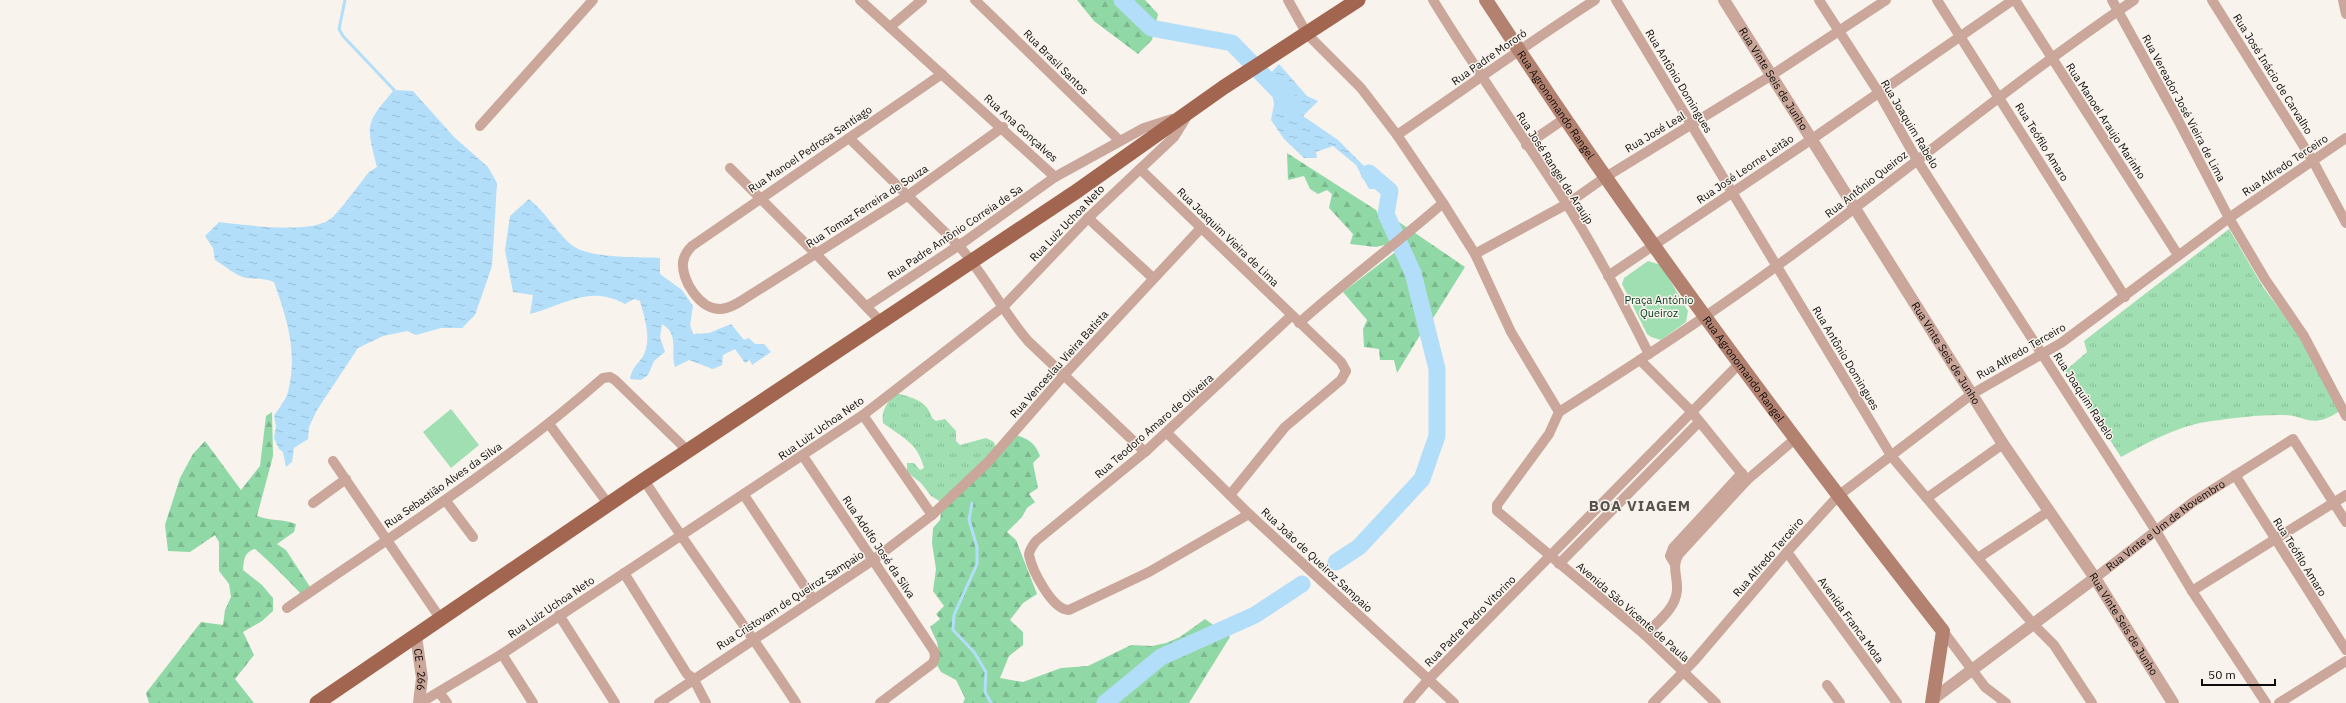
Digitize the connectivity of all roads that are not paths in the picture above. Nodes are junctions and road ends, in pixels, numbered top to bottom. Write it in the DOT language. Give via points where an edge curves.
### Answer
graph roads {
  1 [pos="593,0"];
  2 [pos="860,0"];
  3 [pos="922,0"];
  4 [pos="975,0"];
  5 [pos="1288,0"];
  6 [pos="1358,0"];
  7 [pos="1433,0"];
  8 [pos="1486,0"];
  9 [pos="1595,0"];
  10 [pos="1616,0"];
  11 [pos="1724,0"];
  12 [pos="1819,0"];
  13 [pos="1886,0"];
  14 [pos="1937,0"];
  15 [pos="2014,0"];
  16 [pos="2112,0"];
  17 [pos="2134,0"];
  18 [pos="2212,0"];
  19 [pos="2343,0"];
  20 [pos="2118,11"];
  21 [pos="2346,14"];
  22 [pos="890,27"];
  23 [pos="1838,30"];
  24 [pos="1307,34"];
  25 [pos="1961,37"];
  26 [pos="1518,49"];
  27 [pos="2051,58"];
  28 [pos="942,74"];
  29 [pos="1772,75"];
  30 [pos="1481,78"];
  31 [pos="1879,93"];
  32 [pos="2000,98"];
  33 [pos="1188,115"];
  34 [pos="1564,119"];
  35 [pos="1691,125"];
  36 [pos="480,126"];
  37 [pos="1003,127"];
  38 [pos="1397,135"];
  39 [pos="849,138"];
  40 [pos="2346,138"];
  41 [pos="1812,139"];
  42 [pos="1120,141"];
  43 [pos="1526,145"];
  44 [pos="1916,160"];
  45 [pos="2313,161"];
  46 [pos="730,168"];
  47 [pos="1140,169"];
  48 [pos="1055,177"];
  49 [pos="1604,178"];
  50 [pos="1731,193"];
  51 [pos="907,196"];
  52 [pos="760,198"];
  53 [pos="1443,203"];
  54 [pos="1567,204"];
  55 [pos="1855,208"];
  56 [pos="1088,218"];
  57 [pos="2229,218"];
  58 [pos="2346,223"];
  59 [pos="1201,228"];
  60 [pos="1654,244"];
  61 [pos="692,246"];
  62 [pos="959,246"];
  63 [pos="816,254"];
  64 [pos="1474,254"];
  65 [pos="2178,255"];
  66 [pos="972,261"];
  67 [pos="1776,266"];
  68 [pos="1608,276"];
  69 [pos="1153,278"];
  70 [pos="2125,297"];
  71 [pos="867,306"];
  72 [pos="1004,306"];
  73 [pos="1291,316"];
  74 [pos="1704,316"];
  75 [pos="880,321"];
  76 [pos="1299,323"];
  77 [pos="2043,355"];
  78 [pos="1644,357"];
  79 [pos="1739,364"];
  80 [pos="1064,375"];
  81 [pos="1972,394"];
  82 [pos="1691,411"];
  83 [pos="1559,412"];
  84 [pos="863,415"];
  85 [pos="2346,416"];
  86 [pos="1699,422"];
  87 [pos="549,424"];
  88 [pos="1166,433"];
  89 [pos="1795,439"];
  90 [pos="2003,444"];
  91 [pos="688,451"];
  92 [pos="1145,452"];
  93 [pos="803,456"];
  94 [pos="1892,457"];
  95 [pos="333,461"];
  96 [pos="2235,475"];
  97 [pos="1744,476"];
  98 [pos="346,479"];
  99 [pos="644,480"];
  100 [pos="744,495"];
  101 [pos="1230,495"];
  102 [pos="2346,495"];
  103 [pos="1838,496"];
  104 [pos="1926,498"];
  105 [pos="446,501"];
  106 [pos="313,503"];
  107 [pos="2334,503"];
  108 [pos="609,505"];
  109 [pos="2050,511"];
  110 [pos="1250,514"];
  111 [pos="932,515"];
  112 [pos="2346,522"];
  113 [pos="2156,531"];
  114 [pos="680,535"];
  115 [pos="473,537"];
  116 [pos="388,539"];
  117 [pos="2274,539"];
  118 [pos="1787,552"];
  119 [pos="1550,557"];
  120 [pos="1978,558"];
  121 [pos="873,560"];
  122 [pos="1559,564"];
  123 [pos="624,573"];
  124 [pos="2094,578"];
  125 [pos="2192,591"];
  126 [pos="813,599"];
  127 [pos="287,608"];
  128 [pos="559,615"];
  129 [pos="440,618"];
  130 [pos="2034,625"];
  131 [pos="1943,631"];
  132 [pos="416,636"];
  133 [pos="1645,636"];
  134 [pos="754,638"];
  135 [pos="2346,650"];
  136 [pos="502,654"];
  137 [pos="2346,661"];
  138 [pos="1682,671"];
  139 [pos="1972,671"];
  140 [pos="693,678"];
  141 [pos="1428,680"];
  142 [pos="1827,685"];
  143 [pos="439,692"];
  144 [pos="1930,702"];
  145 [pos="317,703"];
  146 [pos="419,703"];
  147 [pos="447,703"];
  148 [pos="533,703"];
  149 [pos="615,703"];
  150 [pos="659,703"];
  151 [pos="706,703"];
  152 [pos="796,703"];
  153 [pos="880,703"];
  154 [pos="1408,703"];
  155 [pos="1454,703"];
  156 [pos="1653,703"];
  157 [pos="1716,703"];
  158 [pos="1840,703"];
  159 [pos="1897,703"];
  160 [pos="2006,703"];
  161 [pos="2092,703"];
  162 [pos="2173,703"];
  163 [pos="2266,703"];
  164 [pos="2279,703"];
  1 -- 36 [label="street"];
  2 -- 22 [label="street, Rua Ana Gonçalves"];
  3 -- 22 [label="street"];
  4 -- 42 [label="street, Rua Brasil Santos"];
  5 -- 24 [label="street"];
  6 -- 24 [label="main road"];
  7 -- 30 [label="street, Rua José Rangel de Araujp"];
  8 -- 26 [label="main road, Rua Agronomando Rangel"];
  9 -- 26 [label="street, Rua Padre Mororó"];
  10 -- 35 [label="street, Rua Antônio Domingues"];
  11 -- 29 [label="street, Rua Vinte Seis de Junho"];
  12 -- 23 [label="street, Rua Joaquim Rabelo"];
  13 -- 23 [label="street, Rua José Leal"];
  14 -- 25 [label="street, Rua Teófilo Amaro"];
  15 -- 25 [label="street, Rua José Leorne Leitão"];
  15 -- 27 [label="street, Rua Manoel Araujo Marinho"];
  16 -- 20 [label="street, Rua Vereador José Vieira de Lima"];
  17 -- 20 [label="street, Rua Antônio Queiroz"];
  18 -- 45 [label="street, Rua José Inácio de Carvalho"];
  19 -- 21 [label="street"];
  20 -- 27 [label="street, Rua Antônio Queiroz"];
  20 -- 57 [label="street, Rua Vereador José Vieira de Lima"];
  22 -- 28 [label="street, Rua Ana Gonçalves"];
  23 -- 29 [label="street, Rua José Leal"];
  23 -- 31 [label="street, Rua Joaquim Rabelo"];
  24 -- 33 [label="main road" via="1224,87"];
  24 -- 38 [label="street" via="1361,88"];
  25 -- 31 [label="street, Rua José Leorne Leitão"];
  25 -- 32 [label="street, Rua Teófilo Amaro"];
  26 -- 30 [label="street, Rua Padre Mororó"];
  26 -- 34 [label="main road, Rua Agronomando Rangel"];
  27 -- 32 [label="street, Rua Antônio Queiroz"];
  27 -- 65 [label="street, Rua Manoel Araujo Marinho"];
  28 -- 37 [label="street, Rua Ana Gonçalves"];
  28 -- 39 [label="street, Rua Manoel Pedrosa Santiago"];
  29 -- 35 [label="street, Rua José Leal"];
  29 -- 41 [label="street, Rua Vinte Seis de Junho"];
  30 -- 38 [label="street, Rua Padre Mororó"];
  30 -- 43 [label="street, Rua José Rangel de Araujp"];
  31 -- 41 [label="street, Rua José Leorne Leitão"];
  31 -- 44 [label="street, Rua Joaquim Rabelo"];
  32 -- 44 [label="street, Rua Antônio Queiroz"];
  32 -- 70 [label="street, Rua Teófilo Amaro"];
  33 -- 42 [label="street, Rua Ana Gonçalves" via="1144,128"];
  33 -- 47 [label="street, Rua Luiz Uchoa Neto" via="1174,138"];
  33 -- 66 [label="main road"];
  34 -- 43 [label="street"];
  34 -- 49 [label="main road, Rua Agronomando Rangel"];
  35 -- 49 [label="street, Rua José Leal"];
  35 -- 50 [label="street, Rua Antônio Domingues"];
  37 -- 48 [label="street, Rua Ana Gonçalves"];
  37 -- 51 [label="street, Rua Tomaz Ferreira de Souza"];
  38 -- 53 [label="street"];
  39 -- 51 [label="street"];
  39 -- 52 [label="street, Rua Manoel Pedrosa Santiago"];
  40 -- 45 [label="street, Rua Alfredo Terceiro"];
  41 -- 50 [label="street, Rua José Leorne Leitão"];
  41 -- 55 [label="street, Rua Vinte Seis de Junho"];
  42 -- 48 [label="street, Rua Ana Gonçalves"];
  43 -- 54 [label="street, Rua José Rangel de Araujp"];
  44 -- 55 [label="street, Rua Antônio Queiroz"];
  44 -- 77 [label="street, Rua Joaquim Rabelo"];
  45 -- 57 [label="street, Rua Alfredo Terceiro"];
  45 -- 58 [label="street, Rua José Inácio de Carvalho"];
  46 -- 52 [label="street"];
  47 -- 56 [label="street, Rua Luiz Uchoa Neto"];
  47 -- 59 [label="street, Rua Joaquim Vieira de Lima"];
  48 -- 62 [label="street, Rua Padre Antônio Correia de Sa"];
  49 -- 54 [label="street, Rua José Leal"];
  49 -- 60 [label="main road, Rua Agronomando Rangel"];
  50 -- 60 [label="street, Rua José Leorne Leitão"];
  50 -- 67 [label="street, Rua Antônio Domingues"];
  51 -- 62 [label="street"];
  51 -- 63 [label="street, Rua Tomaz Ferreira de Souza"];
  52 -- 61 [label="street, Rua Manoel Pedrosa Santiago"];
  52 -- 63 [label="street"];
  53 -- 64 [label="street"];
  53 -- 76 [label="street"];
  54 -- 64 [label="street, Rua José Leal"];
  54 -- 68 [label="street, Rua José Rangel de Araujp"];
  55 -- 67 [label="street, Rua Antônio Queiroz"];
  55 -- 81 [label="street, Rua Vinte Seis de Junho"];
  56 -- 69 [label="street"];
  56 -- 72 [label="street, Rua Luiz Uchoa Neto"];
  57 -- 65 [label="street, Rua Alfredo Terceiro"];
  57 -- 85 [label="street, Rua Vereador José Vieira de Lima" via="2304,336"];
  59 -- 69 [label="street, Rua Venceslau Vieira Batista"];
  59 -- 73 [label="street, Rua Joaquim Vieira de Lima"];
  60 -- 68 [label="street, Rua José Leorne Leitão"];
  60 -- 74 [label="main road, Rua Agronomando Rangel"];
  61 -- 63 [label="street, Rua Tomaz Ferreira de Souza" via="684,256 683,268 688,284 700,299 709,306 720,309 741,301"];
  62 -- 66 [label="street"];
  62 -- 71 [label="street, Rua Padre Antônio Correia de Sa"];
  63 -- 71 [label="street"];
  64 -- 83 [label="street" via="1511,332"];
  65 -- 70 [label="street, Rua Alfredo Terceiro"];
  66 -- 72 [label="street"];
  66 -- 75 [label="main road"];
  67 -- 74 [label="street, Rua Antônio Queiroz"];
  67 -- 94 [label="street, Rua Antônio Domingues"];
  68 -- 78 [label="street, Rua José Rangel de Araujp"];
  69 -- 80 [label="street, Rua Venceslau Vieira Batista"];
  70 -- 77 [label="street, Rua Alfredo Terceiro"];
  71 -- 75 [label="street"];
  72 -- 80 [label="street" via="1013,323 1028,341"];
  72 -- 84 [label="street, Rua Luiz Uchoa Neto"];
  73 -- 76 [label="street, Rua Joaquim Vieira de Lima"];
  73 -- 88 [label="street, Rua Teodoro Amaro de Oliveira"];
  74 -- 78 [label="street, Rua Antônio Queiroz"];
  74 -- 79 [label="main road, Rua Agronomando Rangel"];
  75 -- 91 [label="main road"];
  76 -- 101 [label="street, Rua Joaquim Vieira de Lima" via="1341,362 1345,367 1345,376 1285,427"];
  77 -- 81 [label="street, Rua Alfredo Terceiro"];
  77 -- 113 [label="street, Rua Joaquim Rabelo"];
  78 -- 82 [label="street, Rua José Rangel de Araujp"];
  78 -- 83 [label="street, Rua Antônio Queiroz"];
  79 -- 82 [label="street, Rua Padre Pedro Vitorino"];
  79 -- 89 [label="main road, Rua Agronomando Rangel"];
  80 -- 92 [label="street"];
  80 -- 111 [label="street, Rua Venceslau Vieira Batista" via="988,462"];
  81 -- 90 [label="street, Rua Vinte Seis de Junho"];
  81 -- 94 [label="street, Rua Alfredo Terceiro"];
  82 -- 86 [label="street, Rua José Rangel de Araujp"];
  82 -- 119 [label="street, Rua Padre Pedro Vitorino"];
  83 -- 119 [label="street" via="1550,434 1496,508"];
  84 -- 93 [label="street, Rua Luiz Uchoa Neto"];
  84 -- 111 [label="street"];
  86 -- 97 [label="street, Rua José Rangel de Araujp"];
  86 -- 122 [label="street"];
  87 -- 91 [label="street, Rua Sebastião Alves da Silva" via="603,378 608,377 621,385"];
  87 -- 105 [label="street, Rua Sebastião Alves da Silva"];
  87 -- 108 [label="street"];
  88 -- 92 [label="street, Rua Teodoro Amaro de Oliveira"];
  88 -- 101 [label="street, Rua João de Queiroz Sampaio"];
  89 -- 97 [label="street"];
  89 -- 103 [label="main road, Rua Agronomando Rangel"];
  90 -- 104 [label="street"];
  90 -- 109 [label="street, Rua Vinte Seis de Junho"];
  91 -- 99 [label="main road"];
  92 -- 110 [label="street, Rua Teodoro Amaro de Oliveira" via="1036,541 1030,550 1029,555 1038,577 1054,604 1061,609 1069,610 1149,572"];
  93 -- 100 [label="street, Rua Luiz Uchoa Neto"];
  93 -- 121 [label="street, Rua Adolfo José da Silva"];
  94 -- 103 [label="street, Rua Alfredo Terceiro"];
  94 -- 104 [label="street, Rua Antônio Domingues"];
  95 -- 98 [label="street"];
  96 -- 107 [label="street, Rua Vinte e Um de Novembro" via="2294,439"];
  96 -- 113 [label="street, Rua Vinte e Um de Novembro" via="2193,502"];
  96 -- 117 [label="street, Rua Teófilo Amaro"];
  97 -- 133 [label="street" via="1680,554 1675,564 1675,602"];
  98 -- 106 [label="street"];
  98 -- 116 [label="street"];
  99 -- 108 [label="main road"];
  99 -- 114 [label="street"];
  100 -- 114 [label="street, Rua Luiz Uchoa Neto"];
  100 -- 126 [label="street"];
  101 -- 110 [label="street, Rua João de Queiroz Sampaio"];
  102 -- 107 [label="street"];
  103 -- 118 [label="street, Rua Alfredo Terceiro"];
  103 -- 131 [label="main road, Rua Agronomando Rangel"];
  104 -- 120 [label="street, Rua Antônio Domingues"];
  105 -- 115 [label="street"];
  105 -- 116 [label="street, Rua Sebastião Alves da Silva"];
  107 -- 112 [label="street"];
  107 -- 117 [label="street"];
  108 -- 129 [label="main road"];
  109 -- 120 [label="street"];
  109 -- 124 [label="street, Rua Vinte Seis de Junho"];
  110 -- 141 [label="street, Rua João de Queiroz Sampaio"];
  111 -- 121 [label="street, Rua Cristovam de Queiroz Sampaio"];
  113 -- 124 [label="street, Rua Vinte e Um de Novembro"];
  113 -- 125 [label="street, Rua Joaquim Rabelo"];
  114 -- 123 [label="street, Rua Luiz Uchoa Neto"];
  114 -- 134 [label="street"];
  116 -- 127 [label="street, Rua Sebastião Alves da Silva"];
  116 -- 129 [label="street"];
  117 -- 125 [label="street"];
  117 -- 135 [label="street, Rua Teófilo Amaro"];
  118 -- 138 [label="street, Rua Alfredo Terceiro"];
  118 -- 159 [label="street, Avenida Franca Mota"];
  119 -- 122 [label="street, Avenida São Vicente de Paula"];
  119 -- 141 [label="street, Rua Padre Pedro Vitorino"];
  120 -- 130 [label="street, Rua Antônio Domingues"];
  121 -- 126 [label="street, Rua Cristovam de Queiroz Sampaio"];
  121 -- 153 [label="street, Rua Adolfo José da Silva" via="934,651 935,657 933,663"];
  122 -- 133 [label="street, Avenida São Vicente de Paula"];
  123 -- 128 [label="street, Rua Luiz Uchoa Neto"];
  123 -- 140 [label="street" via="687,674"];
  124 -- 130 [label="street, Rua Vinte e Um de Novembro"];
  124 -- 162 [label="street, Rua Vinte Seis de Junho"];
  125 -- 163 [label="street, Rua Joaquim Rabelo"];
  126 -- 134 [label="street, Rua Cristovam de Queiroz Sampaio"];
  128 -- 136 [label="street, Rua Luiz Uchoa Neto"];
  128 -- 149 [label="street"];
  129 -- 132 [label="main road"];
  130 -- 139 [label="street, Rua Vinte e Um de Novembro"];
  130 -- 161 [label="street, Rua Antônio Domingues" via="2054,645"];
  131 -- 139 [label="street, Rua Agronomando Rangel"];
  131 -- 144 [label="main road"];
  132 -- 145 [label="main road"];
  132 -- 146 [label="street, CE - 266" via="422,678"];
  133 -- 138 [label="street, Avenida São Vicente de Paula"];
  134 -- 140 [label="street, Rua Cristovam de Queiroz Sampaio"];
  134 -- 152 [label="street"];
  136 -- 143 [label="street, Rua Luiz Uchoa Neto"];
  136 -- 148 [label="street"];
  137 -- 164 [label="street"];
  138 -- 156 [label="street, Rua Alfredo Terceiro"];
  138 -- 157 [label="street, Avenida São Vicente de Paula"];
  139 -- 144 [label="street, Rua Vinte e Um de Novembro"];
  139 -- 160 [label="street, Rua Agronomando Rangel" via="1985,687"];
  140 -- 150 [label="street, Rua Cristovam de Queiroz Sampaio"];
  140 -- 151 [label="street"];
  141 -- 154 [label="street, Rua Padre Pedro Vitorino"];
  141 -- 155 [label="street, Rua João de Queiroz Sampaio"];
  142 -- 158 [label="street"];
  143 -- 146 [label="street, Rua Luiz Uchoa Neto"];
  143 -- 147 [label="street"];
}
